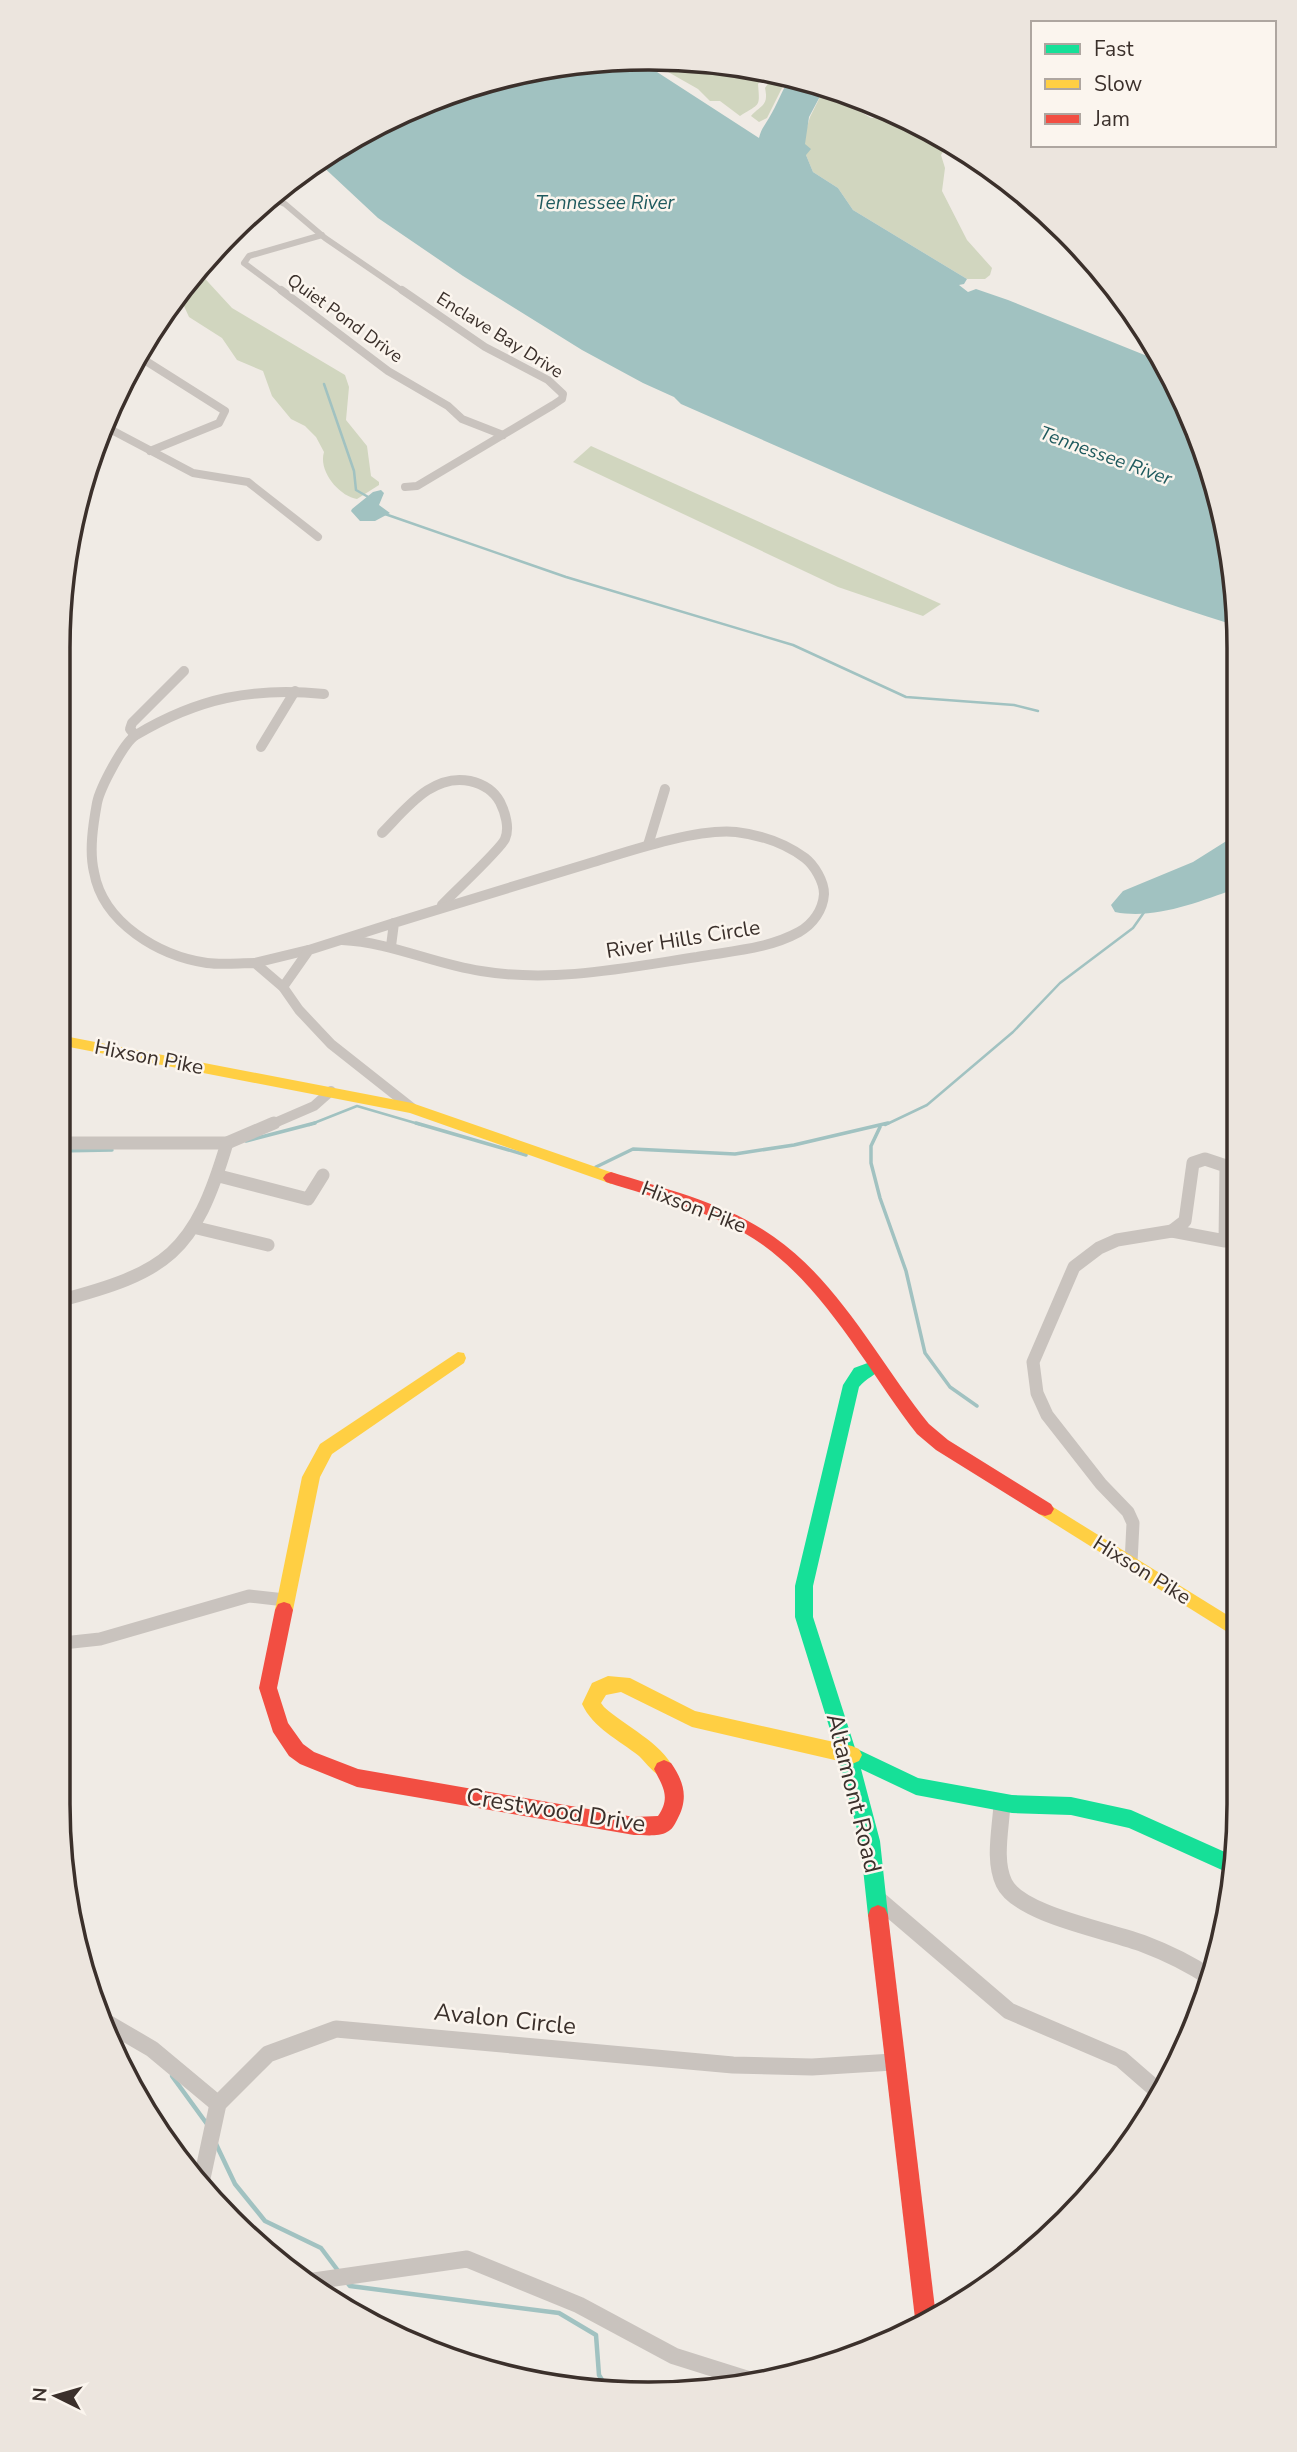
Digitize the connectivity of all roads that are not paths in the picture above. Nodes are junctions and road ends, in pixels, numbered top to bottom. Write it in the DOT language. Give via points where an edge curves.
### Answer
graph roads {
  1 [pos="281,202"];
  2 [pos="322,236"];
  3 [pos="147,361"];
  4 [pos="113,431"];
  5 [pos="503,435"];
  6 [pos="150,451"];
  7 [pos="405,487"];
  8 [pos="318,537"];
  9 [pos="184,671"];
  10 [pos="295,691"];
  11 [pos="324,694"];
  12 [pos="135,735"];
  13 [pos="261,747"];
  14 [pos="664,789"];
  15 [pos="382,833"];
  16 [pos="648,845"];
  17 [pos="439,908"];
  18 [pos="394,923"];
  19 [pos="342,940"];
  20 [pos="391,946"];
  21 [pos="309,950"];
  22 [pos="255,963"];
  23 [pos="283,987"];
  24 [pos="70,1042"];
  25 [pos="331,1091"];
  26 [pos="412,1108"];
  27 [pos="70,1143"];
  28 [pos="228,1143"];
  29 [pos="1227,1168"];
  30 [pos="219,1175"];
  31 [pos="323,1175"];
  32 [pos="1227,1193"];
  33 [pos="197,1228"];
  34 [pos="1172,1231"];
  35 [pos="268,1245"];
  36 [pos="70,1297"];
  37 [pos="458,1358"];
  38 [pos="873,1367"];
  39 [pos="1131,1563"];
  40 [pos="285,1600"];
  41 [pos="1227,1624"];
  42 [pos="70,1642"];
  43 [pos="847,1752"];
  44 [pos="1002,1803"];
  45 [pos="1224,1861"];
  46 [pos="878,1899"];
  47 [pos="1201,1971"];
  48 [pos="115,2028"];
  49 [pos="893,2062"];
  50 [pos="1153,2086"];
  51 [pos="218,2104"];
  52 [pos="203,2172"];
  53 [pos="320,2280"];
  54 [pos="924,2312"];
  55 [pos="735,2375"];
  1 -- 2 [label="street, Enclave Bay Drive"];
  2 -- 5 [label="street, Enclave Bay Drive" via="560,391 562,399"];
  2 -- 5 [label="street, Quiet Pond Drive" via="249,256 244,263 388,371 463,419"];
  3 -- 6 [label="street" via="225,411 219,423"];
  4 -- 6 [label="street"];
  5 -- 7 [label="street, Enclave Bay Drive" via="417,486"];
  6 -- 8 [label="street" via="193,472 248,482"];
  9 -- 12 [label="street, River Hills Circle" via="132,723"];
  10 -- 11 [label="street"];
  10 -- 12 [label="street" via="245,694 191,706"];
  10 -- 13 [label="street"];
  12 -- 22 [label="street, River Hills Circle" via="98,799 94,874 102,895 137,935 162,948 206,963"];
  14 -- 16 [label="street"];
  15 -- 17 [label="street" via="433,786 445,782 482,784 497,797 508,824 505,839"];
  16 -- 17 [label="street, River Hills Circle"];
  16 -- 20 [label="street, River Hills Circle" via="736,832 787,844 816,870 824,891 821,909 798,933 769,945 557,976 484,972"];
  17 -- 18 [label="street, River Hills Circle"];
  18 -- 19 [label="street, River Hills Circle"];
  18 -- 20 [label="street"];
  19 -- 20 [label="street, River Hills Circle"];
  19 -- 21 [label="street, River Hills Circle"];
  21 -- 22 [label="street, River Hills Circle"];
  21 -- 23 [label="street"];
  22 -- 23 [label="street"];
  23 -- 26 [label="street" via="331,1044"];
  24 -- 25 [label="street, Hixson Pike"];
  25 -- 26 [label="street, Hixson Pike"];
  25 -- 28 [label="street" via="302,1112"];
  26 -- 38 [label="street, Hixson Pike" via="746,1226 796,1261"];
  27 -- 28 [label="street"];
  28 -- 30 [label="street"];
  29 -- 34 [label="street" via="1205,1159 1194,1163 1188,1215"];
  30 -- 31 [label="street" via="308,1199"];
  30 -- 33 [label="street"];
  32 -- 34 [label="street" via="1225,1241"];
  33 -- 35 [label="street"];
  33 -- 36 [label="street" via="162,1264"];
  34 -- 39 [label="street" via="1117,1240 1074,1267 1033,1362 1037,1393 1047,1415 1128,1511 1133,1523"];
  37 -- 40 [label="street, Crestwood Drive" via="326,1449 311,1477"];
  38 -- 39 [label="street, Hixson Pike" via="923,1429 942,1445"];
  38 -- 43 [label="street, Altamont Road" via="860,1373 851,1385 804,1586 804,1617"];
  39 -- 41 [label="street, Hixson Pike"];
  40 -- 42 [label="street" via="249,1596 100,1639"];
  40 -- 43 [label="street, Crestwood Drive" via="268,1688 277,1720 294,1751 317,1766 357,1778 634,1826 663,1825 675,1806 673,1782 661,1762 596,1712 593,1697 608,1684 638,1690 692,1719"];
  43 -- 44 [label="street, Crestwood Drive" via="916,1786"];
  43 -- 46 [label="street, Altamont Road" via="870,1841"];
  44 -- 45 [label="street, Crestwood Drive" via="1071,1806 1131,1819"];
  44 -- 47 [label="street" via="1000,1875 1010,1894 1047,1912 1183,1959"];
  46 -- 49 [label="street, Altamont Road"];
  46 -- 50 [label="street" via="1009,2011 1121,2059"];
  48 -- 51 [label="street" via="152,2049"];
  49 -- 51 [label="street, Avalon Circle" via="733,2065 336,2029 268,2054"];
  49 -- 54 [label="street, Altamont Road"];
  51 -- 52 [label="street"];
  53 -- 55 [label="street" via="467,2259 579,2305 674,2356"];
}
